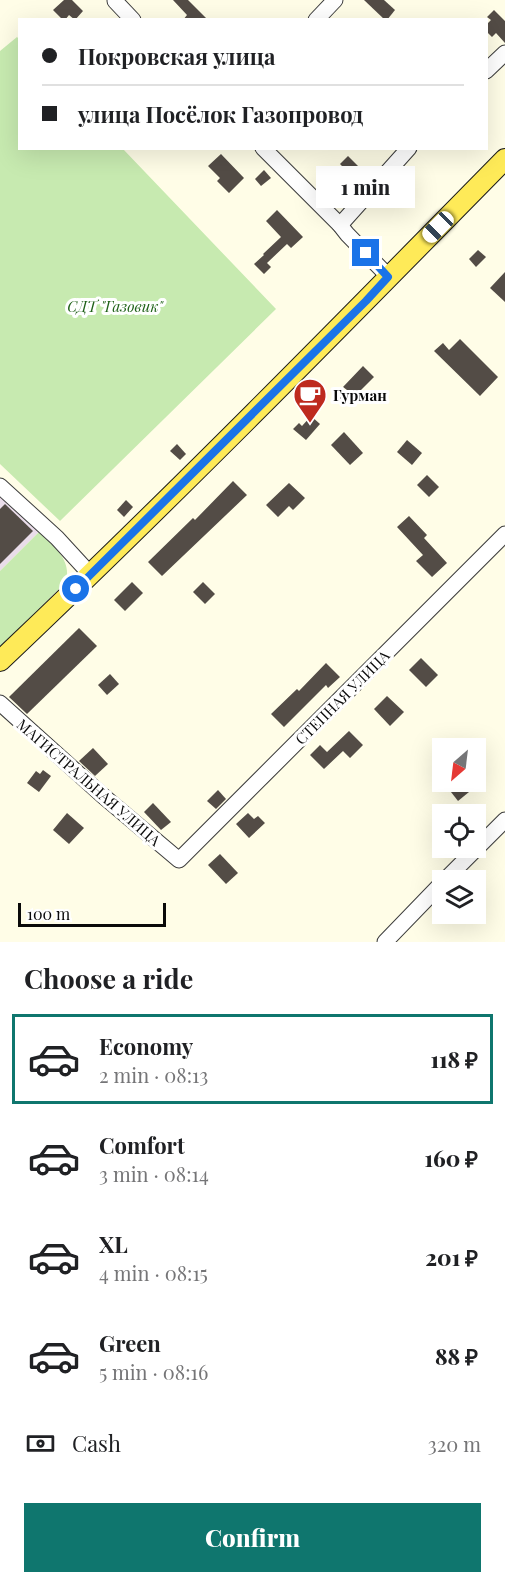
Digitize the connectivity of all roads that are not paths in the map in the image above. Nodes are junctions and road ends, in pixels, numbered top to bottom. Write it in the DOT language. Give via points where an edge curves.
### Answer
graph roads {
  1 [pos="116,0"];
  2 [pos="335,0"];
  3 [pos="131,18"];
  4 [pos="318,18"];
  5 [pos="505,53"];
  6 [pos="488,69"];
  7 [pos="264,150"];
  8 [pos="407,150"];
  9 [pos="505,159"];
  10 [pos="340,225"];
  11 [pos="388,277"];
  12 [pos="0,486"];
  13 [pos="505,534"];
  14 [pos="91,575"];
  15 [pos="0,661"];
  16 [pos="0,703"];
  17 [pos="505,820"];
  18 [pos="179,860"];
  19 [pos="456,870"];
  20 [pos="432,894"];
  21 [pos="385,942"];
  1 -- 3 [label="street"];
  2 -- 4 [label="street"];
  5 -- 6 [label="street"];
  7 -- 10 [label="street"];
  8 -- 10 [label="street"];
  9 -- 11 [label="main road"];
  10 -- 11 [label="street"];
  11 -- 14 [label="main road"];
  12 -- 14 [label="street"];
  13 -- 18 [label="street, СТЕПНАЯ УЛИЦА"];
  14 -- 15 [label="main road"];
  16 -- 18 [label="street, МАГИСТРАЛЬНАЯ УЛИЦА"];
  17 -- 19 [label="street"];
  20 -- 21 [label="street"];
}
